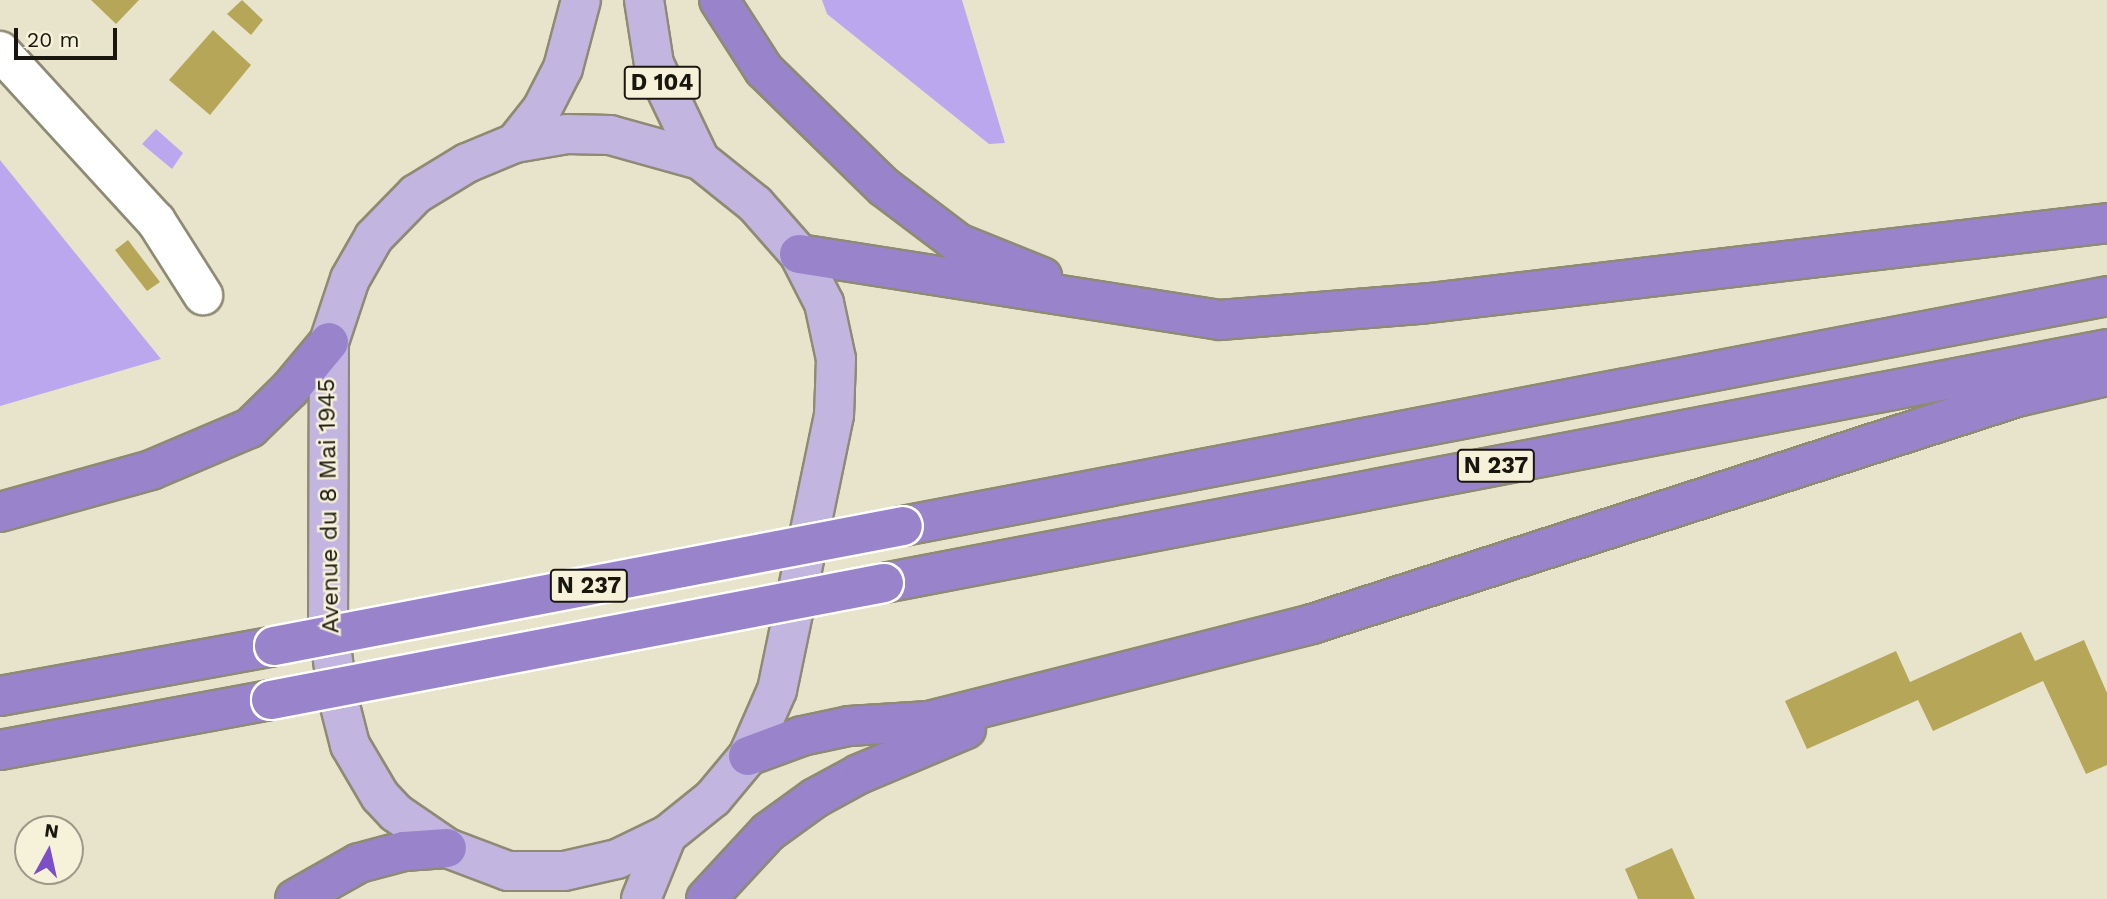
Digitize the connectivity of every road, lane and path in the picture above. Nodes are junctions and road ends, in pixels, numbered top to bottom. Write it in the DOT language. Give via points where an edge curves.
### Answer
graph roads {
  1 [pos="581,0"];
  2 [pos="644,0"];
  3 [pos="719,0"];
  4 [pos="0,51"];
  5 [pos="515,143"];
  6 [pos="700,160"];
  7 [pos="2107,223"];
  8 [pos="800,254"];
  9 [pos="203,295"];
  10 [pos="2107,296"];
  11 [pos="1102,301"];
  12 [pos="329,342"];
  13 [pos="2107,349"];
  14 [pos="2107,376"];
  15 [pos="0,512"];
  16 [pos="1065,688"];
  17 [pos="0,696"];
  18 [pos="0,750"];
  19 [pos="748,756"];
  20 [pos="667,835"];
  21 [pos="447,848"];
  22 [pos="518,885"];
  23 [pos="295,899"];
  24 [pos="641,899"];
  25 [pos="705,899"];
  1 -- 5 [label="main road, Avenue du 8 Mai 1945" via="563,68 542,109"];
  2 -- 6 [label="main road, Avenue du 8 Mai 1945 / D 104" via="654,64"];
  3 -- 11 [label="highway" via="764,69 884,187 958,243"];
  4 -- 9 [label="street" via="156,221"];
  5 -- 6 [label="main road, Avenue du 8 Mai 1945" via="567,134 610,135"];
  5 -- 12 [label="main road, Avenue du 8 Mai 1945" via="467,163 416,194 374,237 350,279"];
  6 -- 8 [label="main road, Avenue du 8 Mai 1945" via="755,204"];
  7 -- 11 [label="highway" via="1421,304 1220,320"];
  8 -- 11 [label="highway"];
  8 -- 19 [label="main road, Avenue du 8 Mai 1945" via="824,303 836,359 834,415 777,690"];
  10 -- 17 [label="highway, N 237, bridge"];
  12 -- 15 [label="highway" via="250,428 151,470"];
  12 -- 21 [label="main road, Avenue du 8 Mai 1945" via="328,623 338,698 350,745 380,796 420,832"];
  13 -- 18 [label="highway, N 237, bridge"];
  14 -- 16 [label="highway" via="2017,397 1311,624"];
  16 -- 19 [label="highway" via="929,721 849,726 802,736"];
  16 -- 25 [label="highway" via="859,774 815,798 768,832"];
  19 -- 20 [label="main road, Avenue du 8 Mai 1945" via="713,798"];
  20 -- 22 [label="main road, Avenue du 8 Mai 1945" via="617,859"];
  20 -- 24 [label="main road, Avenue du 8 Mai 1945"];
  21 -- 22 [label="main road, Avenue du 8 Mai 1945"];
  21 -- 23 [label="highway" via="404,850 359,863"];
}
